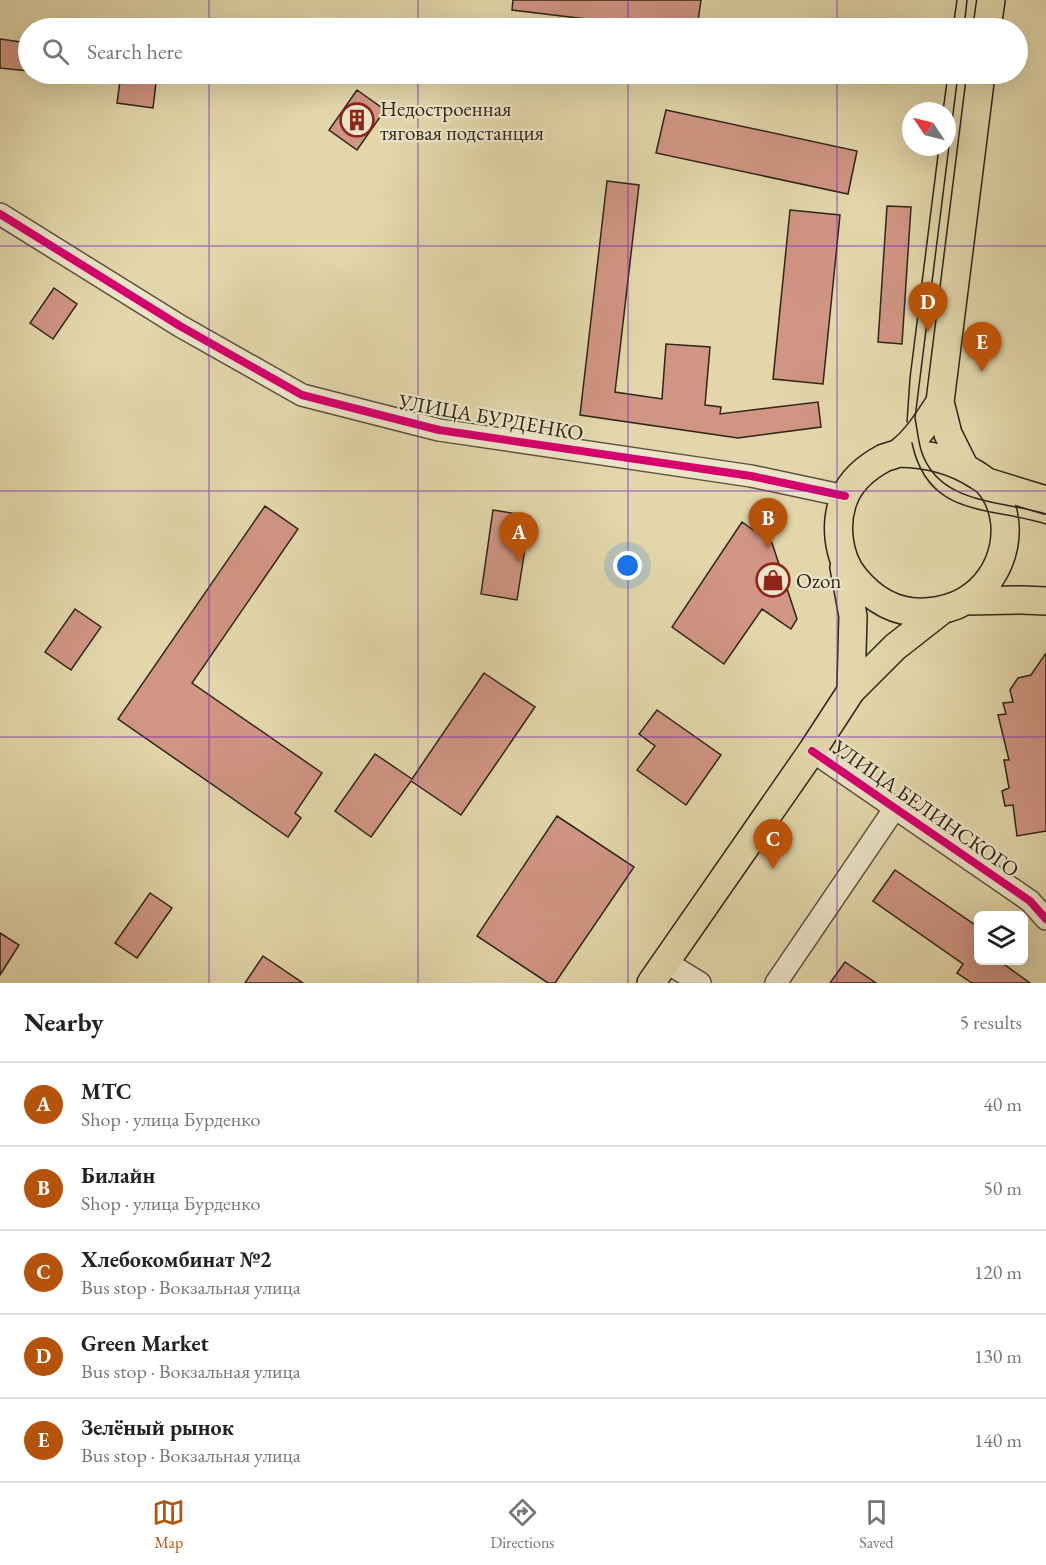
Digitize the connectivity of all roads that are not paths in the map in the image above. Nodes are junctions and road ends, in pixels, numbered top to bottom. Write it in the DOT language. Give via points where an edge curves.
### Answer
graph roads {
  1 [pos="991,0"];
  2 [pos="988,18"];
  3 [pos="980,84"];
  4 [pos="0,214"];
  5 [pos="940,402"];
  6 [pos="899,453"];
  7 [pos="976,475"];
  8 [pos="845,496"];
  9 [pos="1046,500"];
  10 [pos="840,548"];
  11 [pos="1046,602"];
  12 [pos="953,606"];
  13 [pos="851,691"];
  14 [pos="812,751"];
  15 [pos="895,808"];
  16 [pos="1046,919"];
  17 [pos="658,972"];
  18 [pos="700,983"];
  19 [pos="776,983"];
  1 -- 2 [label="main road"];
  3 -- 5 [label="main road"];
  4 -- 8 [label="street, УЛИЦА БУРДЕНКО" via="180,326 302,395 439,430 751,476"];
  5 -- 6 [label="main road"];
  5 -- 7 [label="main road" via="948,434"];
  6 -- 7 [label="main road" via="948,460"];
  6 -- 8 [label="main road" via="859,474"];
  7 -- 9 [label="main road"];
  7 -- 12 [label="main road" via="1004,511 1006,537 999,562 985,584"];
  8 -- 10 [label="main road" via="839,522"];
  10 -- 12 [label="main road" via="850,572 867,592 889,606 915,613"];
  10 -- 13 [label="main road" via="853,616"];
  11 -- 12 [label="main road" via="1022,600"];
  12 -- 13 [label="main road" via="894,646"];
  13 -- 14 [label="main road"];
  14 -- 15 [label="street, УЛИЦА БЕЛИНСКОГО"];
  14 -- 17 [label="main road"];
  15 -- 16 [label="street, УЛИЦА БЕЛИНСКОГО" via="1030,901"];
  15 -- 19 [label="street"];
  17 -- 18 [label="street"];
}
